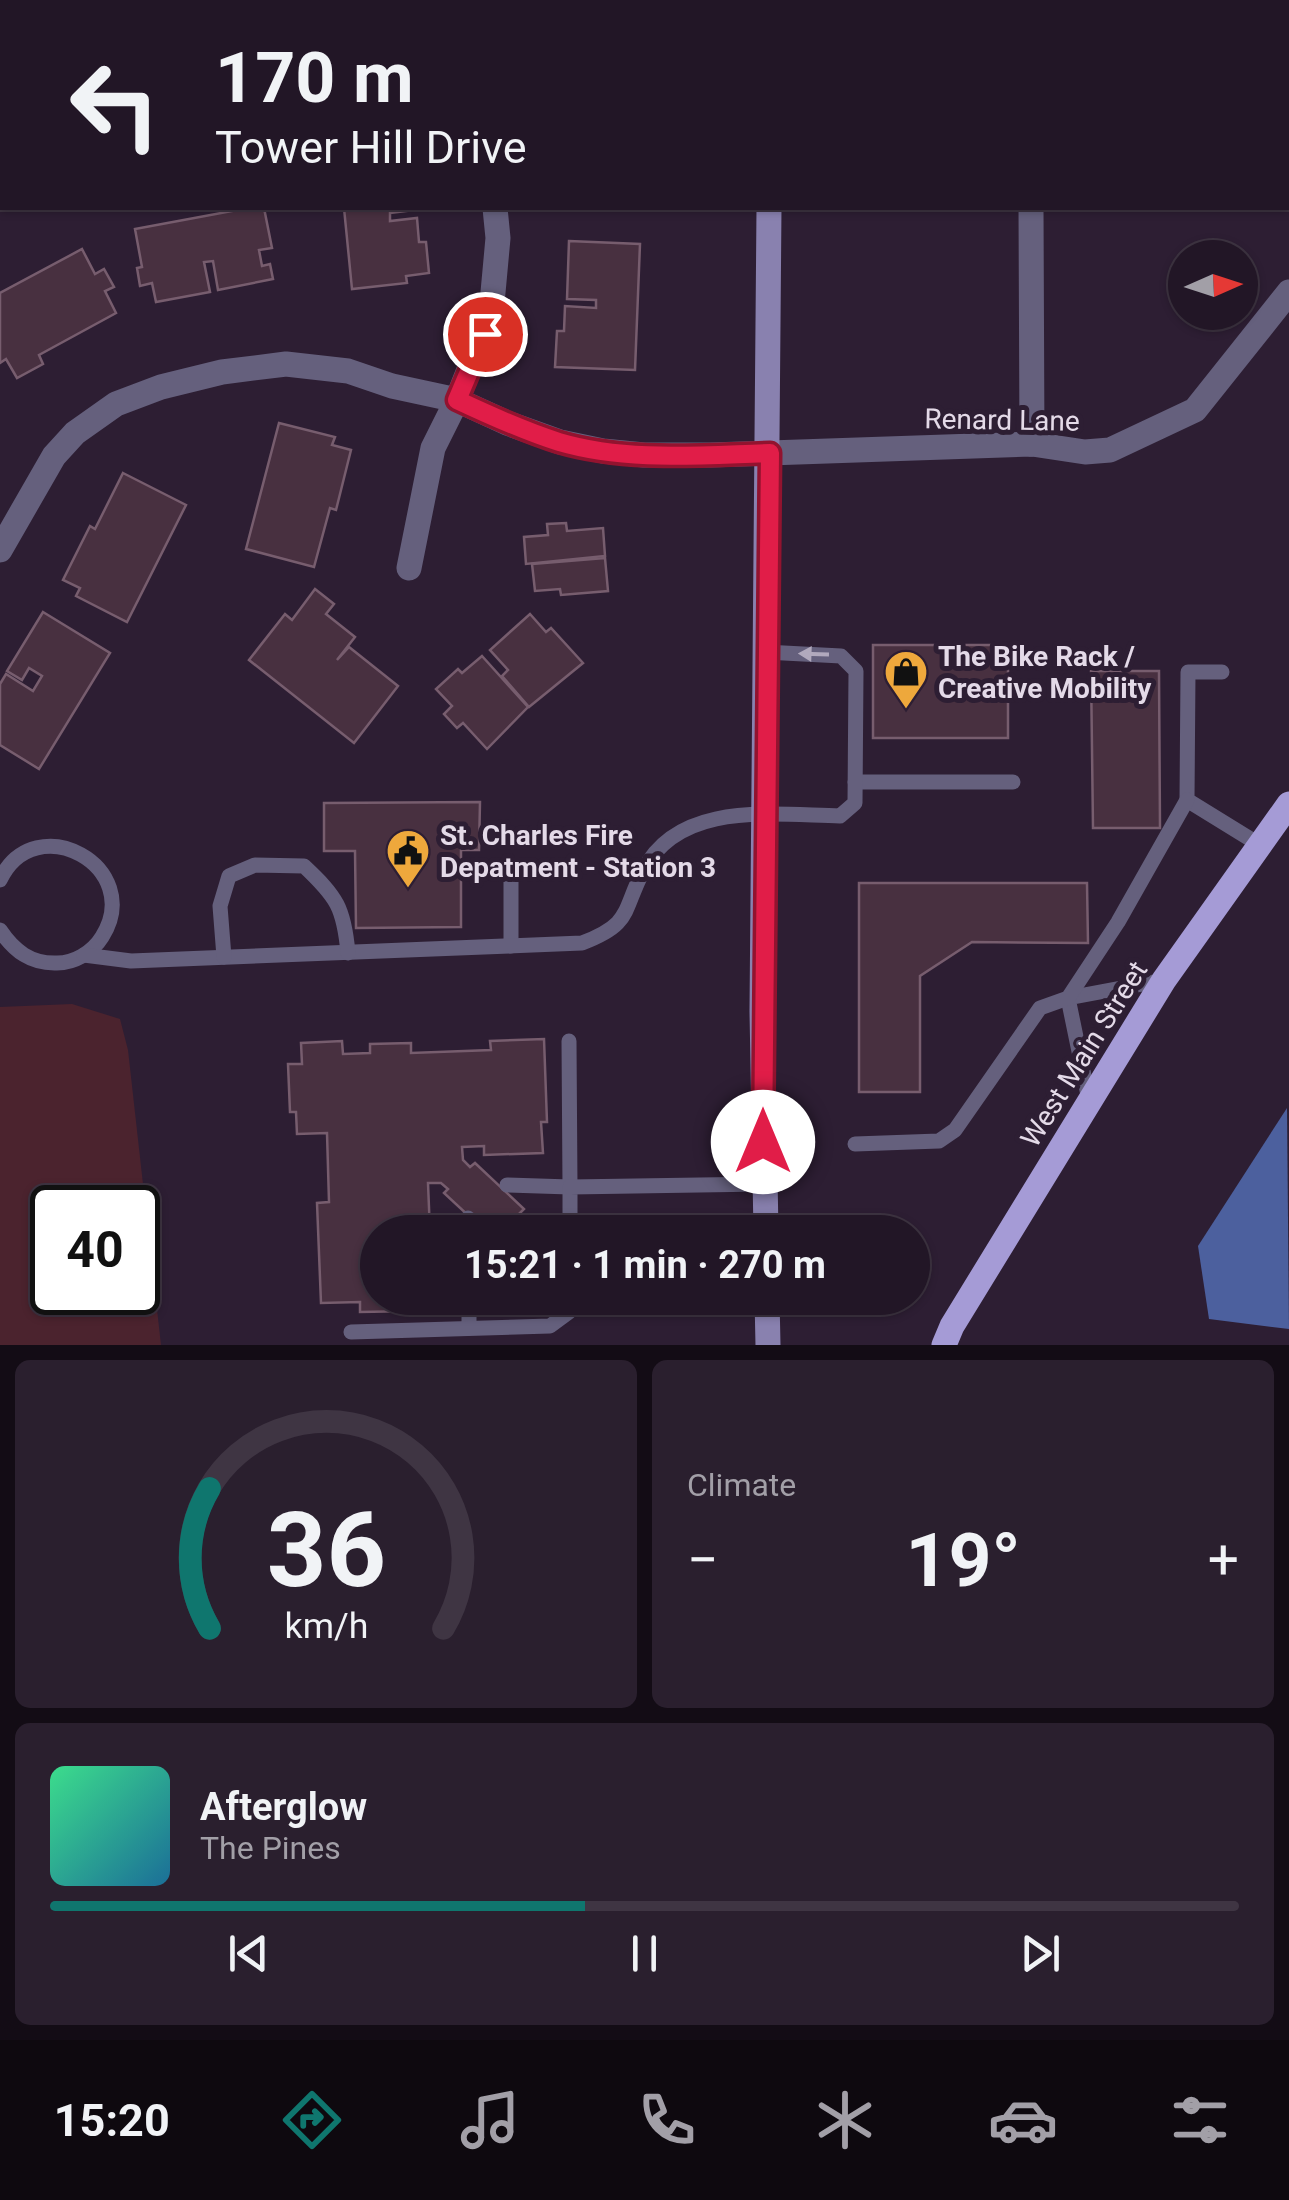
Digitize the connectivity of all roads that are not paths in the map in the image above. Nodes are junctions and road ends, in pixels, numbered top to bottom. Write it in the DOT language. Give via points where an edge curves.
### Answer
graph roads {
  1 [pos="495,210"];
  2 [pos="769,210"];
  3 [pos="1031,210"];
  4 [pos="1289,292"];
  5 [pos="457,400"];
  6 [pos="1032,444"];
  7 [pos="770,453"];
  8 [pos="0,550"];
  9 [pos="409,568"];
  10 [pos="765,652"];
  11 [pos="1222,672"];
  12 [pos="855,782"];
  13 [pos="1013,782"];
  14 [pos="1187,800"];
  15 [pos="1289,804"];
  16 [pos="764,815"];
  17 [pos="1260,846"];
  18 [pos="511,866"];
  19 [pos="0,880"];
  20 [pos="0,930"];
  21 [pos="511,946"];
  22 [pos="348,952"];
  23 [pos="84,956"];
  24 [pos="224,958"];
  25 [pos="1164,980"];
  26 [pos="1068,998"];
  27 [pos="570,1040"];
  28 [pos="1089,1102"];
  29 [pos="855,1144"];
  30 [pos="764,1184"];
  31 [pos="507,1185"];
  32 [pos="570,1187"];
  33 [pos="570,1215"];
  34 [pos="765,1215"];
  35 [pos="469,1315"];
  36 [pos="565,1315"];
  37 [pos="767,1315"];
  38 [pos="469,1328"];
  39 [pos="351,1332"];
  40 [pos="768,1345"];
  41 [pos="944,1345"];
  1 -- 5 [label="street" via="491,314"];
  2 -- 7 [label="street"];
  3 -- 6 [label="street"];
  4 -- 6 [label="street, Renard Lane" via="1195,410 1110,450"];
  5 -- 7 [label="street, Renard Lane" via="560,442 603,451"];
  5 -- 8 [label="street, Renard Lane" via="348,371 286,364 161,387 116,404 75,433 34,486"];
  5 -- 9 [label="street" via="433,448"];
  6 -- 7 [label="street, Renard Lane"];
  7 -- 10 [label="street"];
  12 -- 10 [label="lane, one-way" via="856,671 841,656"];
  10 -- 16 [label="street"];
  11 -- 14 [label="lane" via="1188,672"];
  12 -- 13 [label="lane"];
  12 -- 16 [label="lane" via="854,804 840,816"];
  14 -- 17 [label="lane"];
  14 -- 26 [label="lane"];
  15 -- 17 [label="main road, West Main Street"];
  16 -- 21 [label="lane" via="696,824 660,845 610,933 582,943"];
  16 -- 30 [label="street"];
  17 -- 25 [label="main road, West Main Street"];
  18 -- 21 [label="lane"];
  19 -- 23 [label="lane" via="35,848 72,849 89,858 110,889 112,907 99,942"];
  20 -- 23 [label="lane" via="26,958 45,964"];
  21 -- 22 [label="lane"];
  22 -- 24 [label="lane"];
  22 -- 24 [label="lane" via="345,917 327,887 304,866 255,865 229,876 220,906"];
  23 -- 24 [label="lane"];
  25 -- 26 [label="lane"];
  25 -- 28 [label="main road, West Main Street"];
  26 -- 28 [label="lane"];
  26 -- 29 [label="lane" via="1040,1008 956,1130 939,1141"];
  27 -- 32 [label="lane"];
  28 -- 41 [label="main road, West Main Street"];
  30 -- 32 [label="lane"];
  30 -- 34 [label="street"];
  31 -- 32 [label="lane"];
  32 -- 33 [label="lane"];
  35 -- 38 [label="lane"];
  36 -- 38 [label="lane" via="550,1326"];
  37 -- 40 [label="street"];
  38 -- 39 [label="lane"];
}
